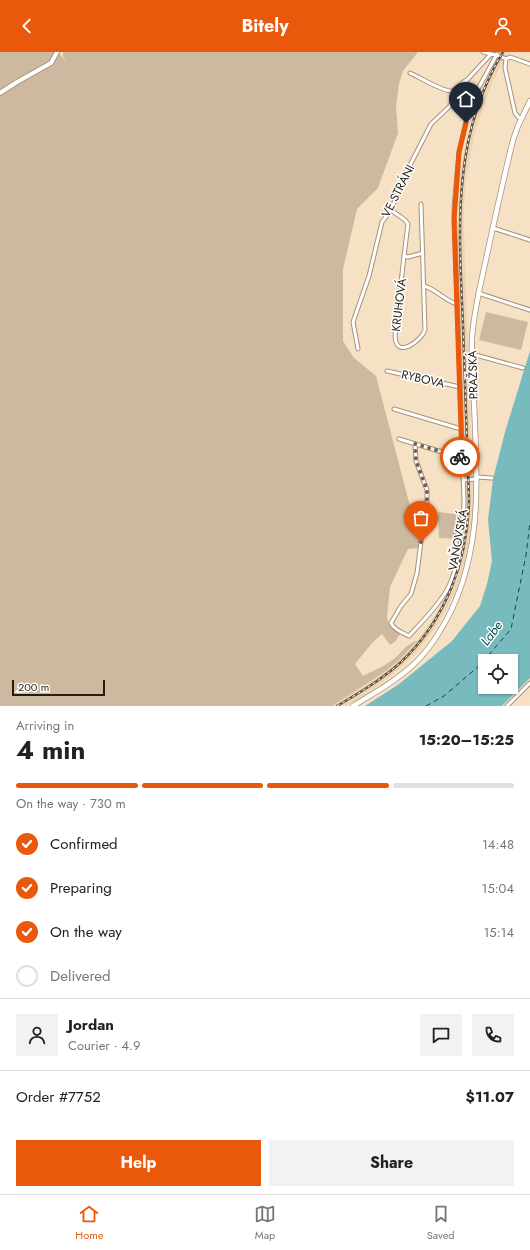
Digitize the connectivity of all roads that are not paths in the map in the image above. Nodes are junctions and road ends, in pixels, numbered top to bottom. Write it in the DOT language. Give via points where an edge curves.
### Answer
graph roads {
  1 [pos="57,52"];
  2 [pos="483,52"];
  3 [pos="491,54"];
  4 [pos="497,54"];
  5 [pos="506,59"];
  6 [pos="530,64"];
  7 [pos="410,73"];
  8 [pos="467,80"];
  9 [pos="0,94"];
  10 [pos="530,101"];
  11 [pos="521,120"];
  12 [pos="421,204"];
  13 [pos="392,210"];
  14 [pos="493,228"];
  15 [pos="530,240"];
  16 [pos="423,253"];
  17 [pos="404,256"];
  18 [pos="424,286"];
  19 [pos="478,293"];
  20 [pos="457,304"];
  21 [pos="530,310"];
  22 [pos="358,349"];
  23 [pos="472,354"];
  24 [pos="523,368"];
  25 [pos="387,371"];
  26 [pos="460,387"];
  27 [pos="394,409"];
  28 [pos="461,429"];
  29 [pos="399,439"];
  30 [pos="415,444"];
  31 [pos="462,458"];
  32 [pos="477,478"];
  33 [pos="492,478"];
  34 [pos="463,480"];
  35 [pos="530,683"];
  36 [pos="353,706"];
  37 [pos="507,706"];
  1 -- 9 [label="street" via="50,63"];
  2 -- 3 [label="street"];
  3 -- 4 [label="street"];
  3 -- 8 [label="street, VE STRÁNI"];
  4 -- 5 [label="street"];
  4 -- 20 [label="street, VAŇOVSKÁ" via="472,101 459,152 454,220"];
  5 -- 6 [label="street" via="510,57"];
  5 -- 11 [label="street" via="505,68 515,113"];
  7 -- 8 [label="street" via="450,91"];
  8 -- 13 [label="street, VE STRÁNI" via="449,107 431,124 406,173"];
  10 -- 11 [label="main road, PRAŽSKÁ"];
  11 -- 14 [label="main road, PRAŽSKÁ" via="513,140"];
  12 -- 16 [label="street, KRUHOVÁ"];
  13 -- 17 [label="street, KRUHOVÁ" via="408,224"];
  13 -- 22 [label="street, VE STRÁNI" via="382,222 369,276 353,322"];
  14 -- 15 [label="street"];
  14 -- 19 [label="main road, PRAŽSKÁ"];
  16 -- 17 [label="street"];
  16 -- 18 [label="street, KRUHOVÁ"];
  17 -- 18 [label="street, KRUHOVÁ" via="395,336 400,347 409,346 425,332"];
  18 -- 20 [label="street, KRUHOVÁ"];
  19 -- 21 [label="street"];
  19 -- 23 [label="main road, PRAŽSKÁ"];
  20 -- 26 [label="street, VAŇOVSKÁ"];
  23 -- 24 [label="street"];
  23 -- 32 [label="main road, PRAŽSKÁ"];
  25 -- 26 [label="street, RYBOVA"];
  26 -- 28 [label="street, VAŇOVSKÁ"];
  27 -- 28 [label="street"];
  28 -- 31 [label="street, VAŇOVSKÁ"];
  29 -- 30 [label="street"];
  30 -- 31 [label="street"];
  30 -- 34 [label="street, VAŇOVSKÁ" via="416,461 427,490 427,504 417,573 411,594 391,623 409,636 448,589 464,518"];
  31 -- 34 [label="street, VAŇOVSKÁ"];
  32 -- 33 [label="street"];
  32 -- 34 [label="street"];
  32 -- 36 [label="main road, PRAŽSKÁ" via="472,543 458,595 448,618 430,648 415,664 398,678"];
  35 -- 37 [label="street"];
}
